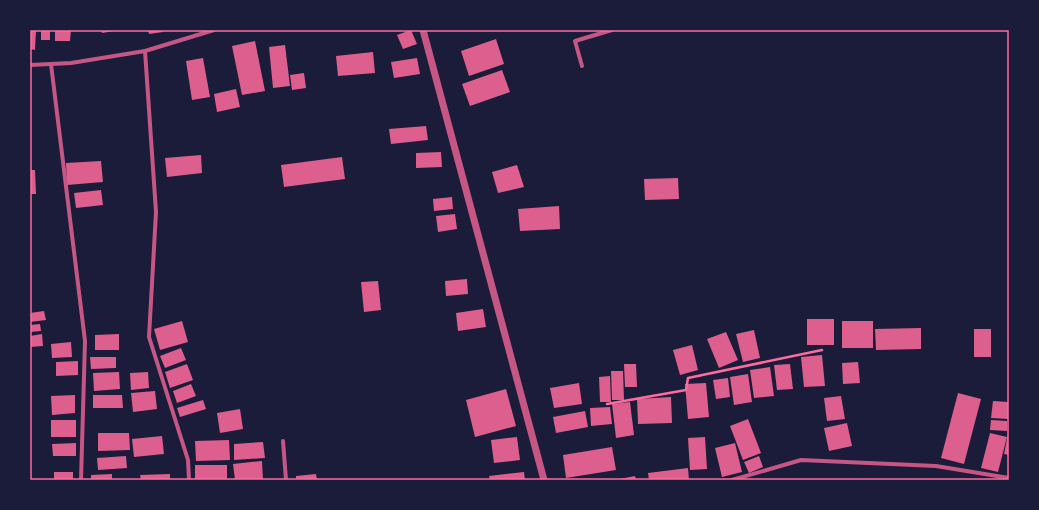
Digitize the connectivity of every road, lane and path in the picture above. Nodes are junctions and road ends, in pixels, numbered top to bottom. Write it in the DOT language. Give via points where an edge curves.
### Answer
graph roads {
  1 [pos="214,30"];
  2 [pos="423,30"];
  3 [pos="612,30"];
  4 [pos="145,51"];
  5 [pos="51,64"];
  6 [pos="30,65"];
  7 [pos="582,66"];
  8 [pos="822,350"];
  9 [pos="607,404"];
  10 [pos="283,441"];
  11 [pos="1009,478"];
  12 [pos="81,480"];
  13 [pos="189,480"];
  14 [pos="286,480"];
  15 [pos="544,480"];
  16 [pos="732,480"];
  1 -- 4 [label="street"];
  2 -- 15 [label="street"];
  3 -- 7 [label="street" via="575,41"];
  4 -- 5 [label="street"];
  4 -- 13 [label="street" via="156,212 149,337 188,460"];
  5 -- 6 [label="street"];
  5 -- 12 [label="street" via="85,341"];
  8 -- 9 [label="path" via="688,378 686,390"];
  10 -- 14 [label="street"];
  11 -- 16 [label="street" via="936,466 801,460"];
}
